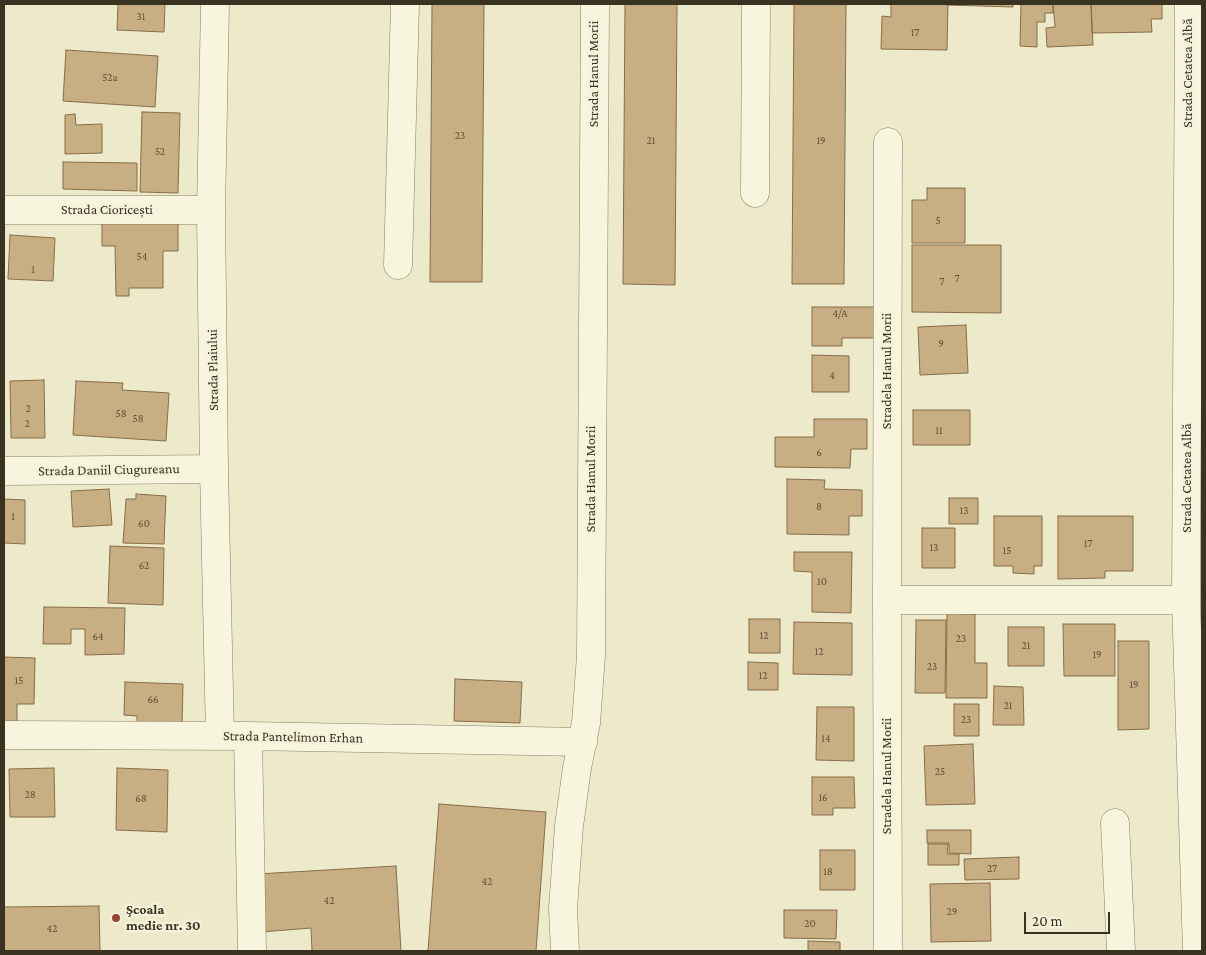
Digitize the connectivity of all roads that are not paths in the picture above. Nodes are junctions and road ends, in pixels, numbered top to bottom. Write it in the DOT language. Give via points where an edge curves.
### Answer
graph roads {
  1 [pos="215,4"];
  2 [pos="405,4"];
  3 [pos="595,4"];
  4 [pos="756,4"];
  5 [pos="1189,4"];
  6 [pos="888,142"];
  7 [pos="755,193"];
  8 [pos="4,210"];
  9 [pos="211,210"];
  10 [pos="398,265"];
  11 [pos="214,469"];
  12 [pos="4,471"];
  13 [pos="887,600"];
  14 [pos="1186,600"];
  15 [pos="4,735"];
  16 [pos="220,736"];
  17 [pos="248,736"];
  18 [pos="583,742"];
  19 [pos="1115,823"];
  20 [pos="252,951"];
  21 [pos="565,951"];
  22 [pos="888,951"];
  23 [pos="1121,951"];
  24 [pos="1197,951"];
  1 -- 9 [label="street, Strada Plaiului"];
  2 -- 10 [label="street"];
  3 -- 18 [label="street, Strada Hanul Morii" via="591,656"];
  4 -- 7 [label="street"];
  5 -- 14 [label="street, Strada Cetatea Albă"];
  6 -- 13 [label="street, Stradela Hanul Morii"];
  8 -- 9 [label="street, Strada Cioricești"];
  9 -- 11 [label="street, Strada Plaiului"];
  11 -- 12 [label="street, Strada Daniil Ciugureanu"];
  11 -- 16 [label="street, Strada Plaiului"];
  13 -- 14 [label="street"];
  13 -- 22 [label="street, Stradela Hanul Morii"];
  14 -- 24 [label="street, Strada Cetatea Albă"];
  15 -- 16 [label="street, Strada Pantelimon Erhan"];
  16 -- 17 [label="street, Strada Pantelimon Erhan"];
  17 -- 18 [label="street, Strada Pantelimon Erhan"];
  17 -- 20 [label="street"];
  18 -- 21 [label="street, Strada Hanul Morii" via="569,826 563,908"];
  19 -- 23 [label="street"];
}
